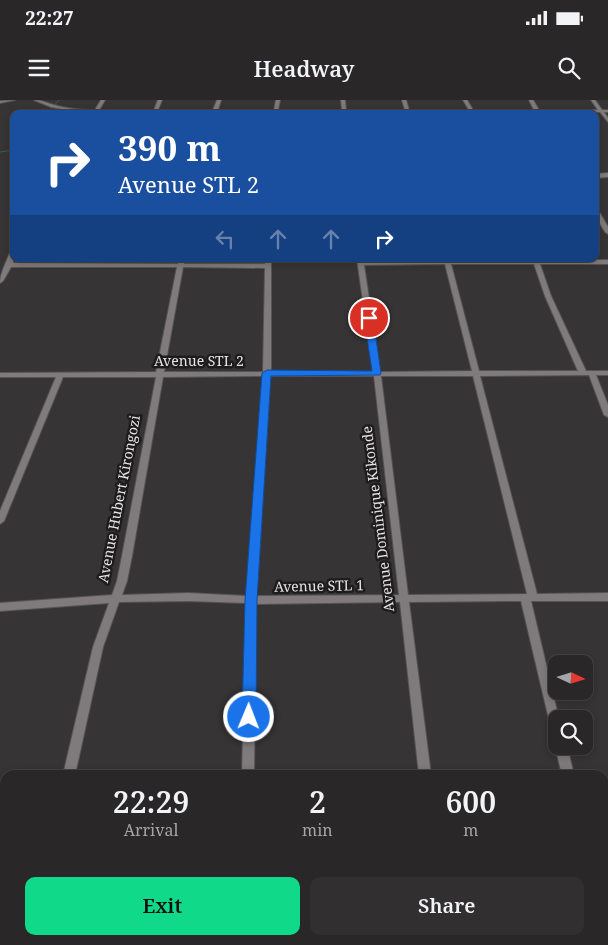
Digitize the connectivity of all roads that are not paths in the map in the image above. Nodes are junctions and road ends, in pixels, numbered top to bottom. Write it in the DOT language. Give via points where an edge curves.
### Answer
graph roads {
  1 [pos="13,100"];
  2 [pos="36,100"];
  3 [pos="593,100"];
  4 [pos="0,102"];
  5 [pos="71,110"];
  6 [pos="601,111"];
  7 [pos="608,111"];
  8 [pos="608,121"];
  9 [pos="599,217"];
  10 [pos="608,232"];
  11 [pos="0,262"];
  12 [pos="54,262"];
  13 [pos="182,262"];
  14 [pos="268,262"];
  15 [pos="360,262"];
  16 [pos="447,262"];
  17 [pos="536,262"];
  18 [pos="10,263"];
  19 [pos="0,281"];
  20 [pos="267,373"];
  21 [pos="377,373"];
  22 [pos="587,373"];
  23 [pos="608,373"];
  24 [pos="61,374"];
  25 [pos="161,374"];
  26 [pos="475,374"];
  27 [pos="0,375"];
  28 [pos="608,415"];
  29 [pos="0,521"];
  30 [pos="529,597"];
  31 [pos="608,597"];
  32 [pos="115,598"];
  33 [pos="404,599"];
  34 [pos="251,600"];
  35 [pos="0,607"];
  36 [pos="552,710"];
  37 [pos="563,755"];
  38 [pos="71,770"];
  39 [pos="248,770"];
  40 [pos="424,770"];
  41 [pos="567,770"];
  1 -- 4 [label="street"];
  2 -- 5 [label="street"];
  3 -- 6 [label="street"];
  6 -- 7 [label="street"];
  6 -- 8 [label="street"];
  9 -- 10 [label="street"];
  11 -- 18 [label="street"];
  12 -- 18 [label="street"];
  13 -- 14 [label="street"];
  13 -- 25 [label="street, Avenue Hubert Kirongozi"];
  14 -- 20 [label="street"];
  15 -- 21 [label="street, Avenue Dominique Kikonde"];
  16 -- 26 [label="street"];
  17 -- 22 [label="street" via="548,296"];
  18 -- 19 [label="street"];
  20 -- 21 [label="street, Avenue STL 2"];
  20 -- 25 [label="street, Avenue STL 2"];
  20 -- 34 [label="street"];
  21 -- 26 [label="street, Avenue STL 2"];
  21 -- 33 [label="street, Avenue Dominique Kikonde"];
  22 -- 23 [label="street, Avenue STL 2"];
  22 -- 26 [label="street, Avenue STL 2"];
  22 -- 28 [label="street"];
  24 -- 25 [label="street, Avenue STL 2"];
  24 -- 27 [label="street, Avenue STL 2"];
  24 -- 29 [label="street"];
  25 -- 32 [label="street, Avenue Hubert Kirongozi" via="127,556"];
  26 -- 30 [label="street"];
  30 -- 31 [label="street, Avenue STL 1"];
  30 -- 33 [label="street, Avenue STL 1"];
  30 -- 36 [label="street"];
  32 -- 34 [label="street, Avenue STL 1" via="220,597"];
  32 -- 35 [label="street, Avenue STL 1"];
  32 -- 38 [label="street, Avenue Hubert Kirongozi" via="98,647"];
  33 -- 34 [label="street, Avenue STL 1"];
  33 -- 40 [label="street, Avenue Dominique Kikonde"];
  34 -- 39 [label="street"];
  37 -- 41 [label="street"];
}
